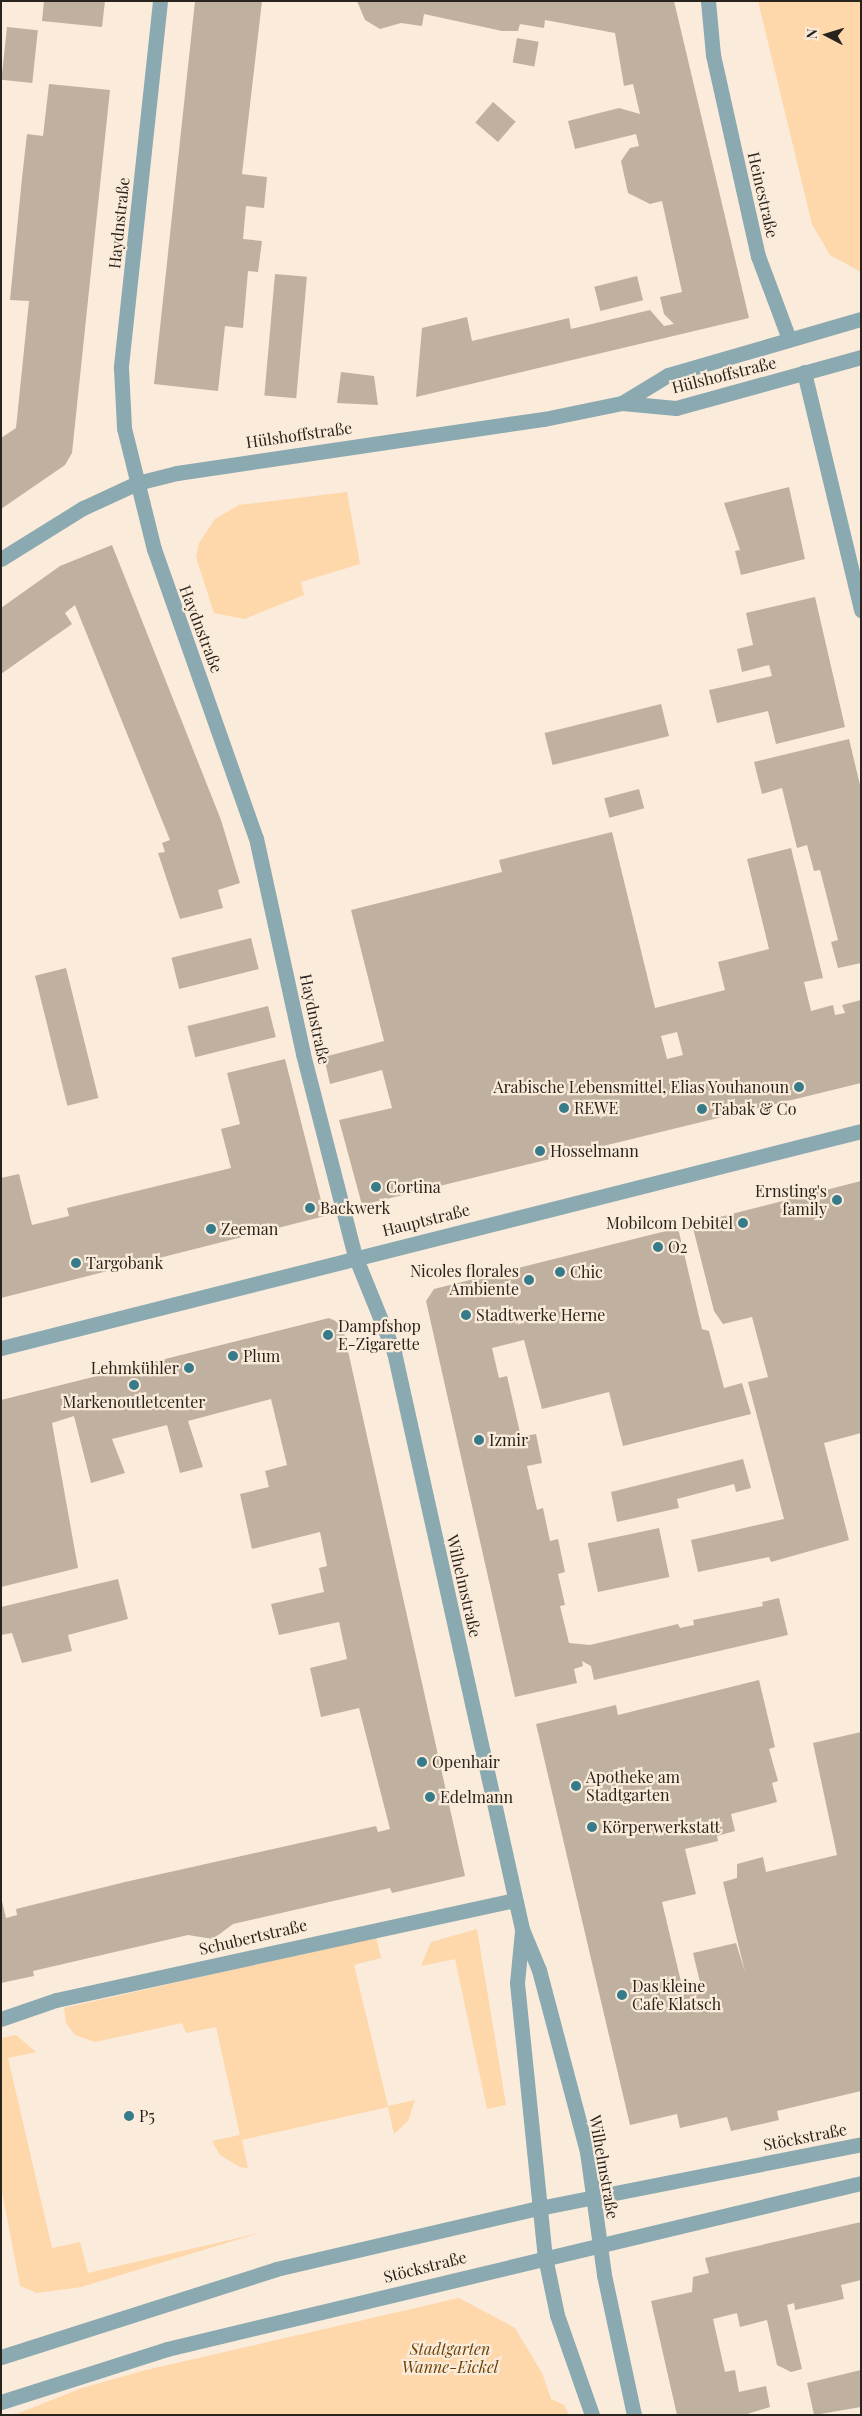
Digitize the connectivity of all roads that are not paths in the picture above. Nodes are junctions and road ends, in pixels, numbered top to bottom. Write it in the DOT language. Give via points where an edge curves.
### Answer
graph roads {
  1 [pos="160,1"];
  2 [pos="708,1"];
  3 [pos="861,320"];
  4 [pos="789,339"];
  5 [pos="861,357"];
  6 [pos="804,372"];
  7 [pos="622,403"];
  8 [pos="137,483"];
  9 [pos="1,559"];
  10 [pos="861,610"];
  11 [pos="861,1131"];
  12 [pos="355,1256"];
  13 [pos="1,1348"];
  14 [pos="516,1900"];
  15 [pos="522,1929"];
  16 [pos="1,2019"];
  17 [pos="861,2144"];
  18 [pos="861,2183"];
  19 [pos="593,2198"];
  20 [pos="539,2208"];
  21 [pos="600,2243"];
  22 [pos="545,2257"];
  23 [pos="1,2357"];
  24 [pos="1,2402"];
  25 [pos="592,2415"];
  26 [pos="634,2415"];
  1 -- 8 [label="street, Haydnstraße" via="121,368 120,400"];
  2 -- 4 [label="street, Heinestraße" via="713,55 758,256"];
  3 -- 4 [label="street, Hülshoffstraße"];
  4 -- 7 [label="street, Hülshoffstraße" via="668,375"];
  5 -- 6 [label="street, Hülshoffstraße"];
  6 -- 7 [label="street, Hülshoffstraße" via="676,408"];
  6 -- 10 [label="street"];
  7 -- 8 [label="street, Hülshoffstraße" via="544,419 228,463"];
  8 -- 9 [label="street, Hülshoffstraße" via="83,508"];
  8 -- 12 [label="street, Haydnstraße" via="161,573 256,838 333,1174"];
  11 -- 12 [label="street, Hauptstraße"];
  12 -- 13 [label="street, Hauptstraße"];
  12 -- 14 [label="street, Wilhelmstraße" via="394,1352"];
  14 -- 15 [label="street, Wilhelmstraße"];
  14 -- 16 [label="street, Schubertstraße" via="56,2000 24,2014"];
  15 -- 19 [label="street, Wilhelmstraße" via="539,1970 586,2152"];
  15 -- 20 [label="street, Wilhelmstraße" via="517,1982"];
  17 -- 19 [label="street, Stöckstraße"];
  18 -- 21 [label="street, Stöckstraße"];
  19 -- 20 [label="street, Stöckstraße"];
  19 -- 21 [label="street, Wilhelmstraße"];
  20 -- 22 [label="street, Wilhelmstraße"];
  20 -- 23 [label="street, Stöckstraße" via="276,2269"];
  21 -- 22 [label="street, Stöckstraße"];
  21 -- 26 [label="street, Wilhelmstraße"];
  22 -- 24 [label="street, Stöckstraße" via="166,2349"];
  22 -- 25 [label="street, Wilhelmstraße" via="557,2315"];
}
